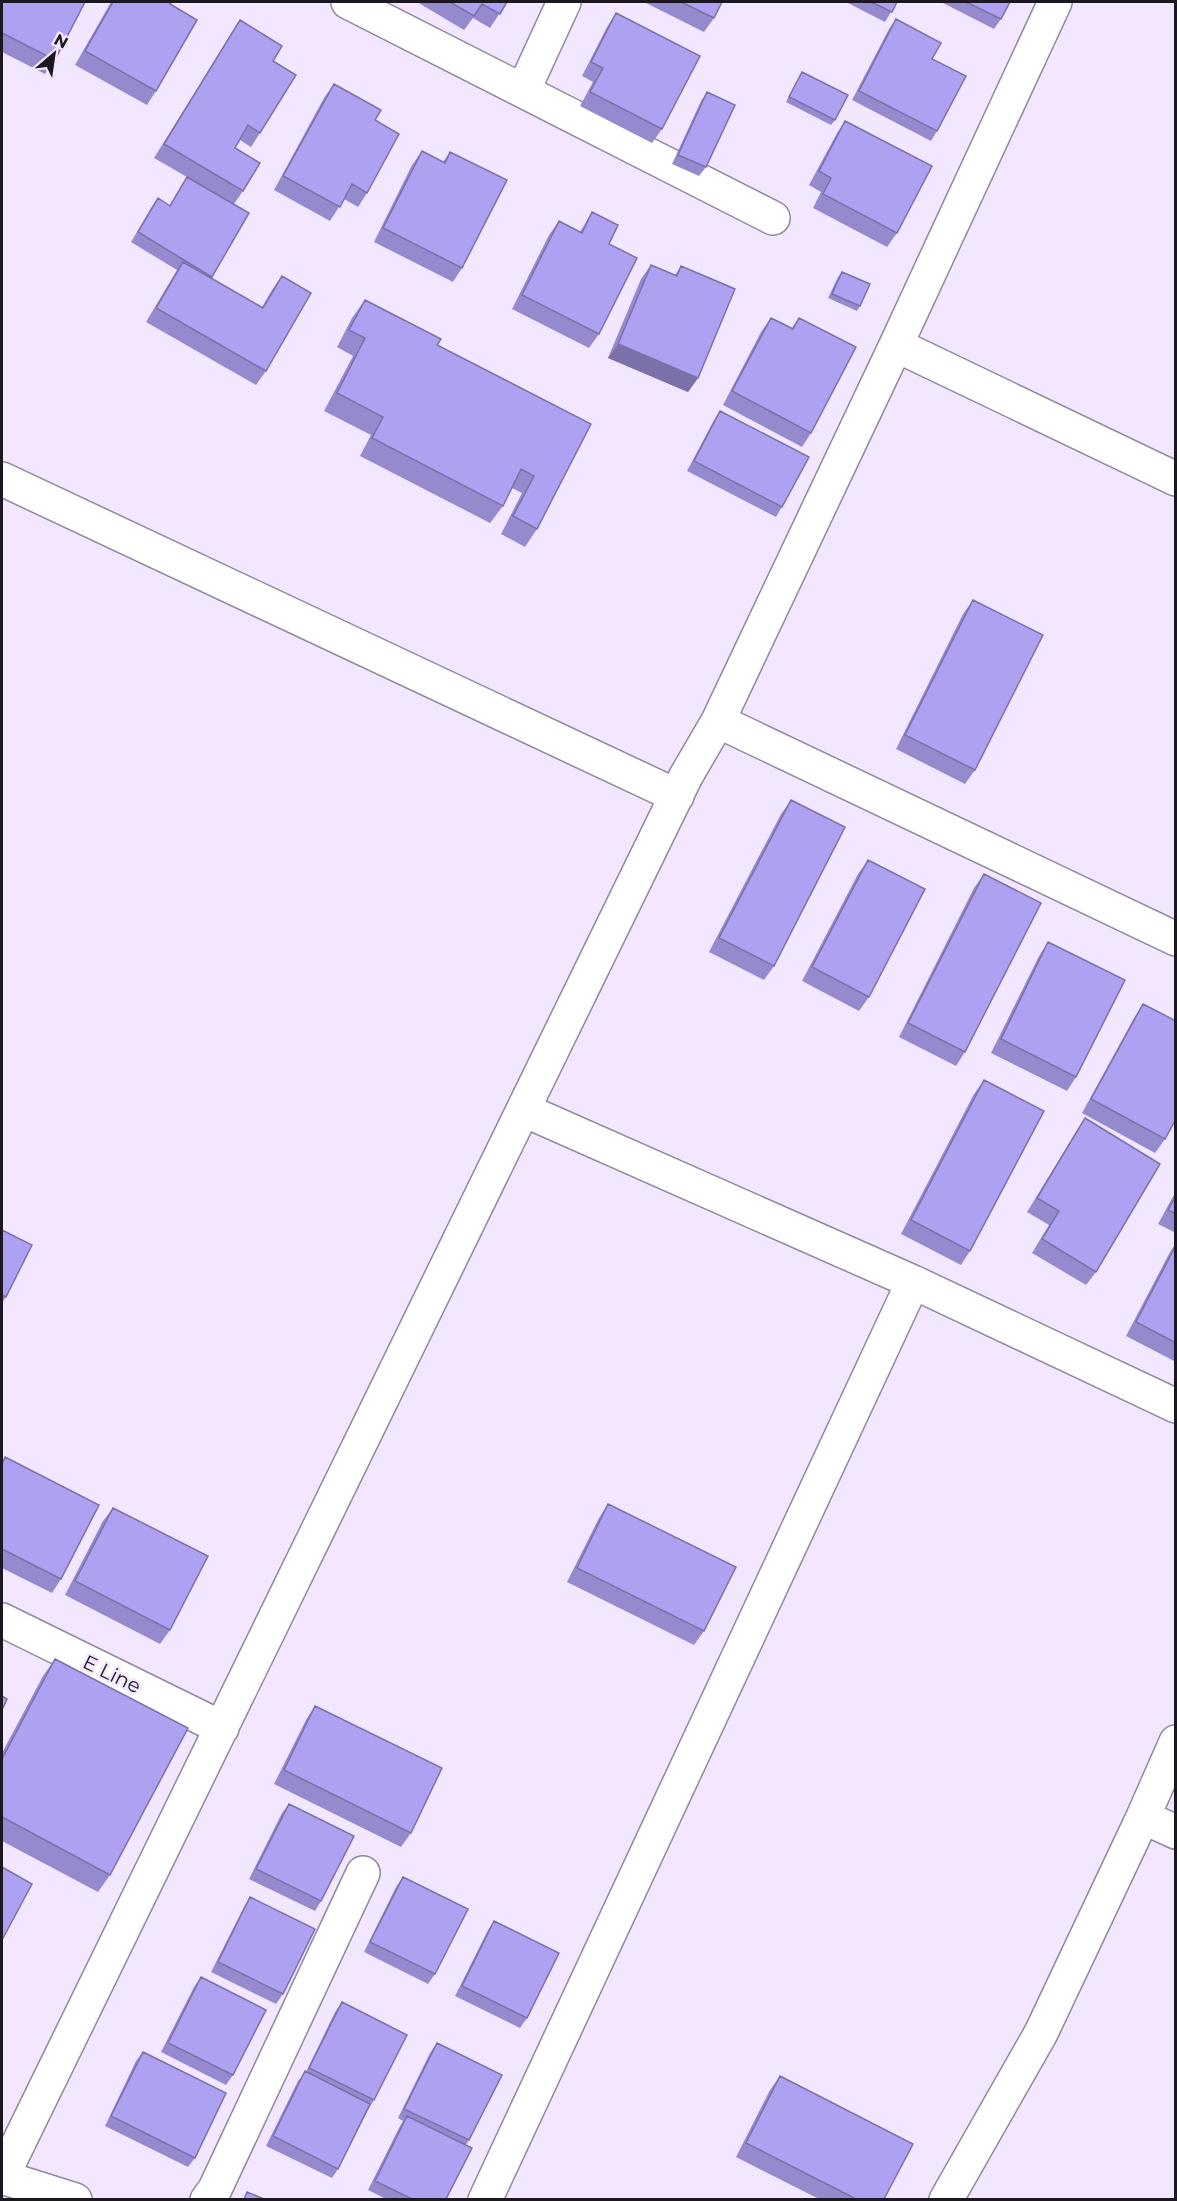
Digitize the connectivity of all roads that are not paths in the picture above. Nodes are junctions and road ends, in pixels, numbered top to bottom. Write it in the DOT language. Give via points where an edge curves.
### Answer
graph roads {
  1 [pos="348,2"];
  2 [pos="564,2"];
  3 [pos="1054,2"];
  4 [pos="523,91"];
  5 [pos="773,218"];
  6 [pos="896,345"];
  7 [pos="2,479"];
  8 [pos="1176,479"];
  9 [pos="718,721"];
  10 [pos="677,796"];
  11 [pos="1176,939"];
  12 [pos="524,1110"];
  13 [pos="913,1282"];
  14 [pos="1176,1406"];
  15 [pos="2,1620"];
  16 [pos="222,1728"];
  17 [pos="1176,1742"];
  18 [pos="1143,1817"];
  19 [pos="1176,1832"];
  20 [pos="363,1873"];
  21 [pos="10,2138"];
  22 [pos="2,2177"];
  23 [pos="958,2195"];
  24 [pos="75,2199"];
  25 [pos="207,2199"];
  26 [pos="485,2199"];
  1 -- 4 [label="street"];
  2 -- 4 [label="street"];
  3 -- 6 [label="street"];
  4 -- 5 [label="street"];
  6 -- 8 [label="street"];
  6 -- 9 [label="street"];
  7 -- 10 [label="street"];
  9 -- 10 [label="street"];
  9 -- 11 [label="street"];
  10 -- 12 [label="street"];
  12 -- 13 [label="street"];
  12 -- 16 [label="street"];
  13 -- 14 [label="street"];
  13 -- 26 [label="street"];
  15 -- 16 [label="street, E Line"];
  16 -- 21 [label="street"];
  17 -- 18 [label="street"];
  18 -- 19 [label="street"];
  18 -- 23 [label="street" via="1041,2033"];
  20 -- 25 [label="street"];
  21 -- 22 [label="street"];
  22 -- 24 [label="street"];
}
